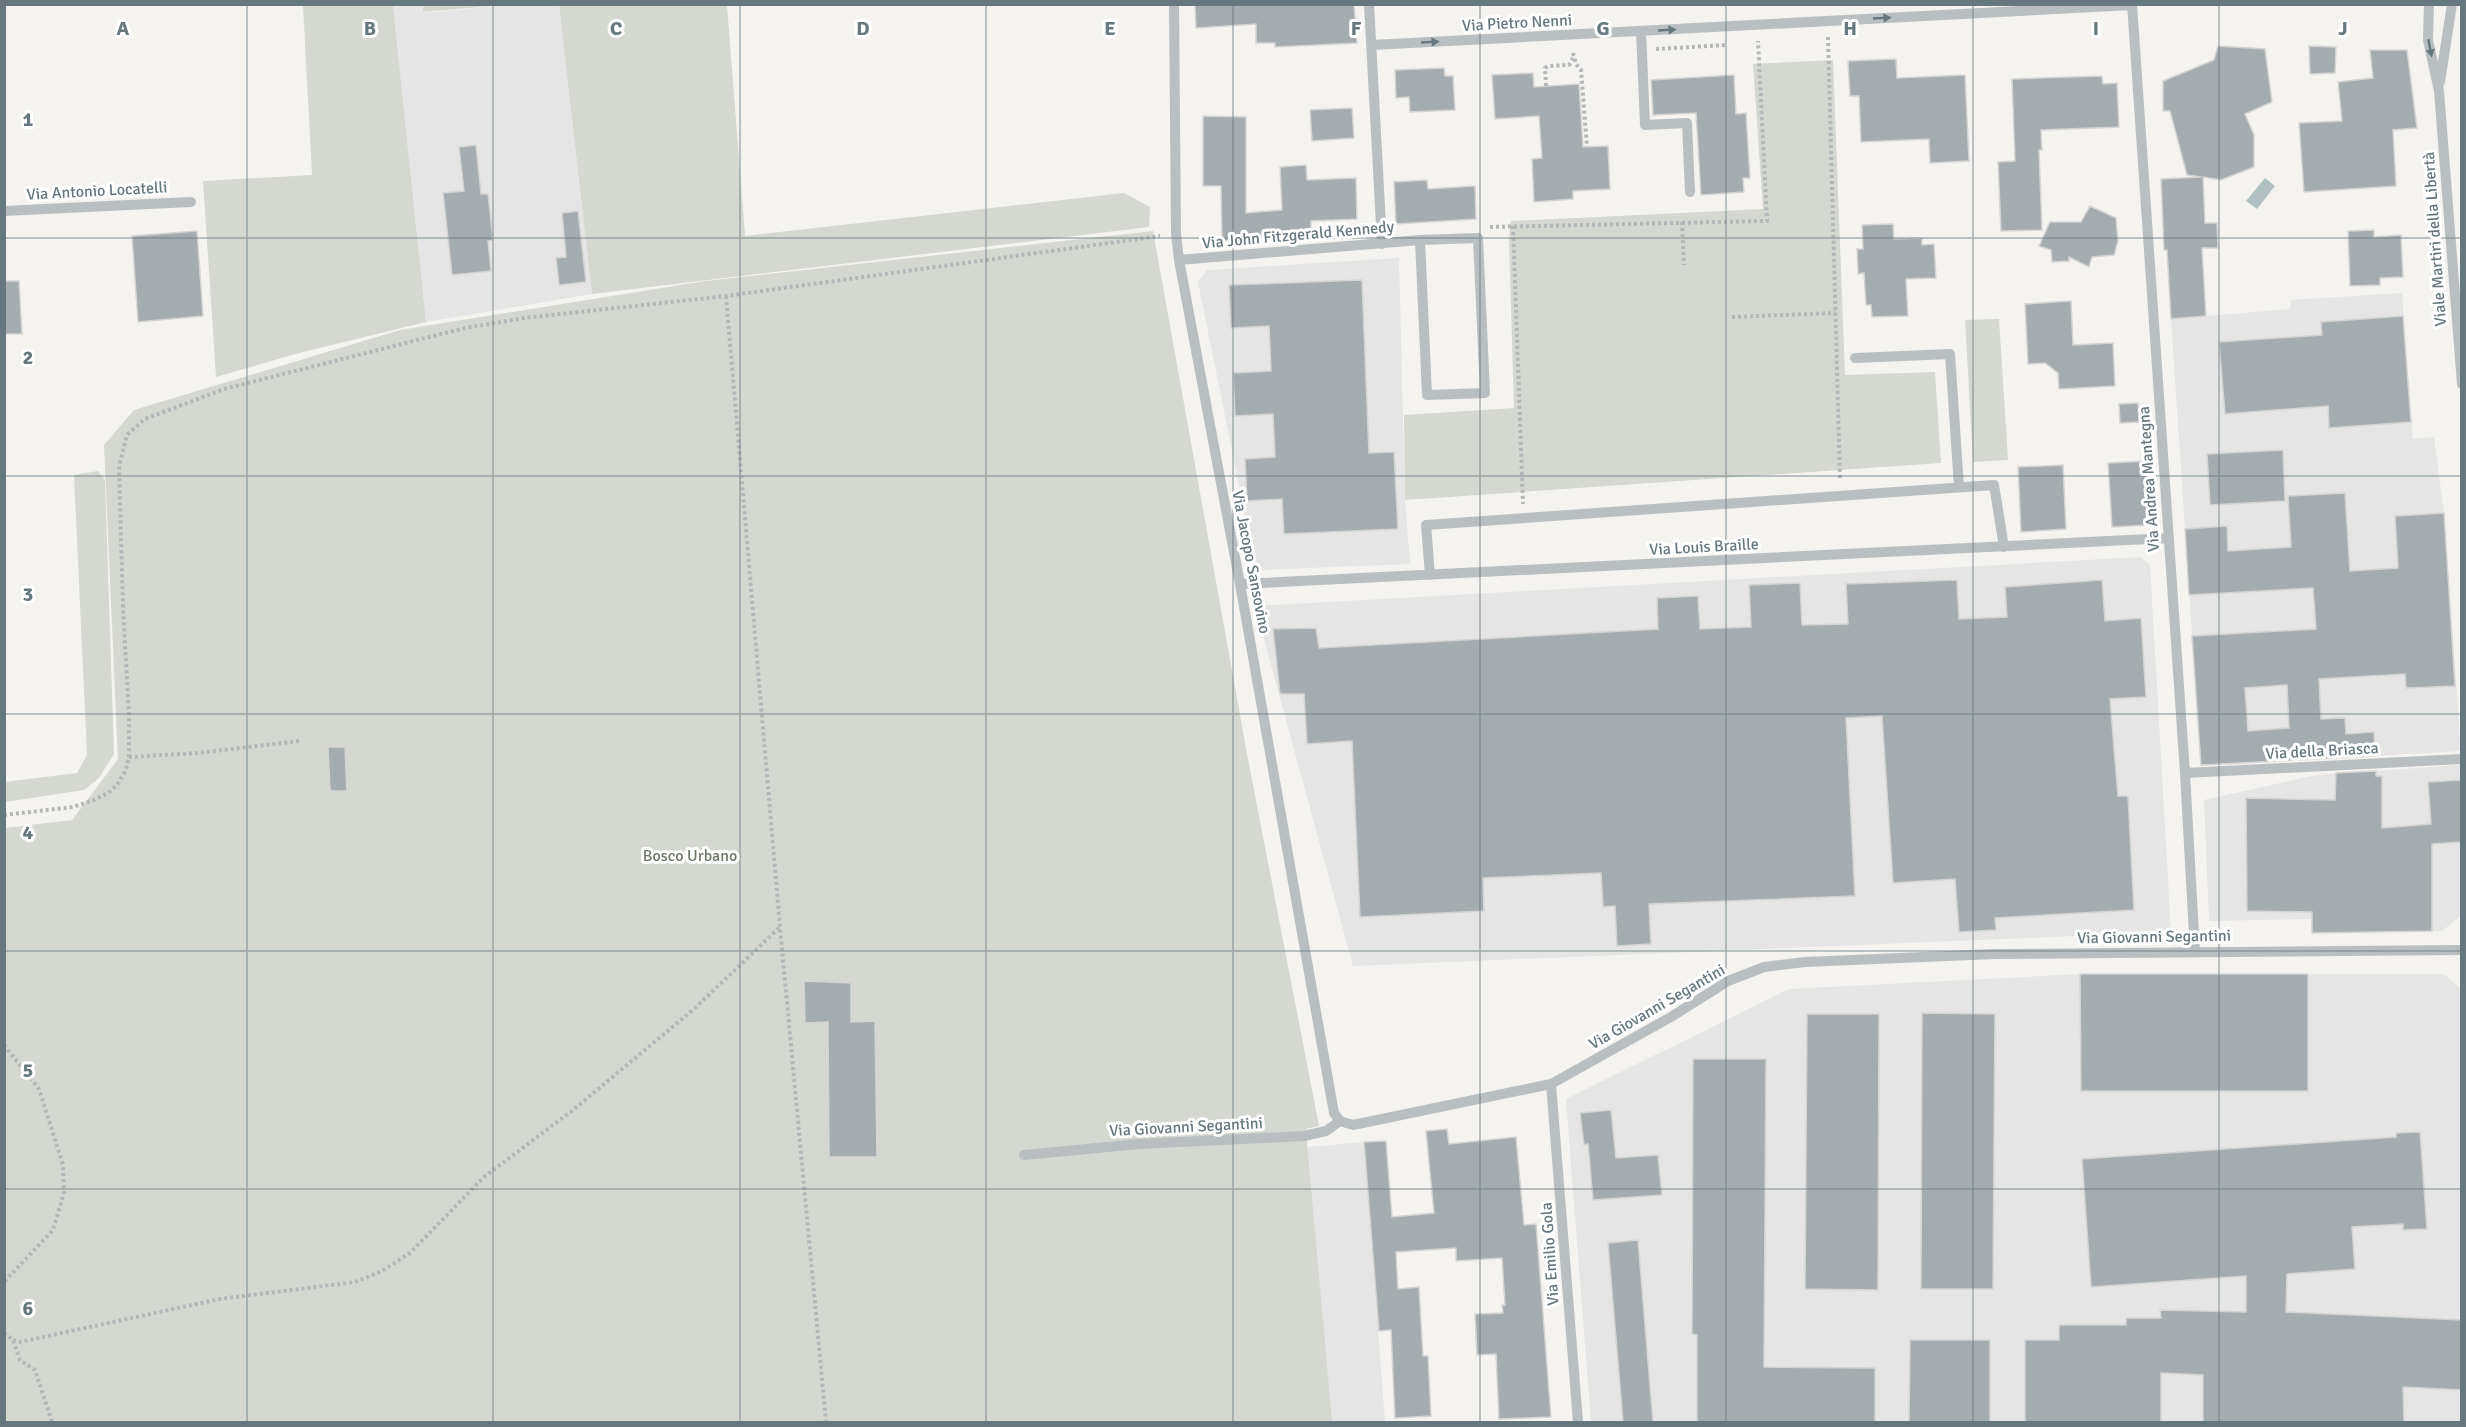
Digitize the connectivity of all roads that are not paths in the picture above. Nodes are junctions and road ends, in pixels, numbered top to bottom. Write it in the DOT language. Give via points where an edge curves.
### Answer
graph roads {
  1 [pos="1174,4"];
  2 [pos="1370,4"];
  3 [pos="2429,4"];
  4 [pos="2452,4"];
  5 [pos="2132,5"];
  6 [pos="1641,31"];
  7 [pos="1372,45"];
  8 [pos="2439,91"];
  9 [pos="1690,192"];
  10 [pos="191,202"];
  11 [pos="4,211"];
  12 [pos="1420,240"];
  13 [pos="1382,244"];
  14 [pos="1179,260"];
  15 [pos="2459,326"];
  16 [pos="1856,358"];
  17 [pos="2462,384"];
  18 [pos="1959,487"];
  19 [pos="2169,538"];
  20 [pos="2004,547"];
  21 [pos="1430,575"];
  22 [pos="1240,584"];
  23 [pos="2462,759"];
  24 [pos="2185,773"];
  25 [pos="2462,950"];
  26 [pos="2195,952"];
  27 [pos="1551,1084"];
  28 [pos="1340,1120"];
  29 [pos="1024,1155"];
  30 [pos="1578,1422"];
  1 -- 14 [label="street, Via Jacopo Sansovino"];
  2 -- 7 [label="street"];
  3 -- 8 [label="street, Viale Martiri della Libertà, one-way" via="2428,40"];
  4 -- 8 [label="street, Viale Martiri della Libertà"];
  6 -- 5 [label="street, Via Pietro Nenni, one-way"];
  5 -- 19 [label="street, Via Andrea Mantegna"];
  7 -- 6 [label="street, Via Pietro Nenni, one-way"];
  6 -- 9 [label="street" via="1645,125 1687,123"];
  7 -- 13 [label="street"];
  8 -- 15 [label="street, Viale Martiri della Libertà"];
  10 -- 11 [label="street, Via Antonio Locatelli"];
  12 -- 12 [label="street, Via John Fitzgerald Kennedy" via="1478,238 1485,393 1427,395"];
  12 -- 13 [label="street, Via John Fitzgerald Kennedy"];
  13 -- 14 [label="street, Via John Fitzgerald Kennedy"];
  14 -- 22 [label="street, Via Jacopo Sansovino"];
  15 -- 17 [label="street, Viale Martiri della Libertà"];
  16 -- 18 [label="street" via="1950,354"];
  18 -- 20 [label="street" via="1994,484"];
  18 -- 21 [label="street" via="1426,525"];
  19 -- 20 [label="street, Via Louis Braille"];
  19 -- 24 [label="street, Via Andrea Mantegna"];
  20 -- 21 [label="street, Via Louis Braille"];
  21 -- 22 [label="street, Via Louis Braille"];
  22 -- 28 [label="street, Via Jacopo Sansovino" via="1334,1113"];
  23 -- 24 [label="street, Via della Briasca"];
  24 -- 26 [label="street, Via Andrea Mantegna"];
  25 -- 26 [label="street, Via Giovanni Segantini"];
  26 -- 27 [label="street, Via Giovanni Segantini" via="1995,954 1764,967 1728,981"];
  27 -- 28 [label="street, Via Giovanni Segantini" via="1353,1125"];
  27 -- 30 [label="street, Via Emilio Gola"];
  28 -- 29 [label="street, Via Giovanni Segantini" via="1326,1131 1304,1136 1139,1144"];
}
